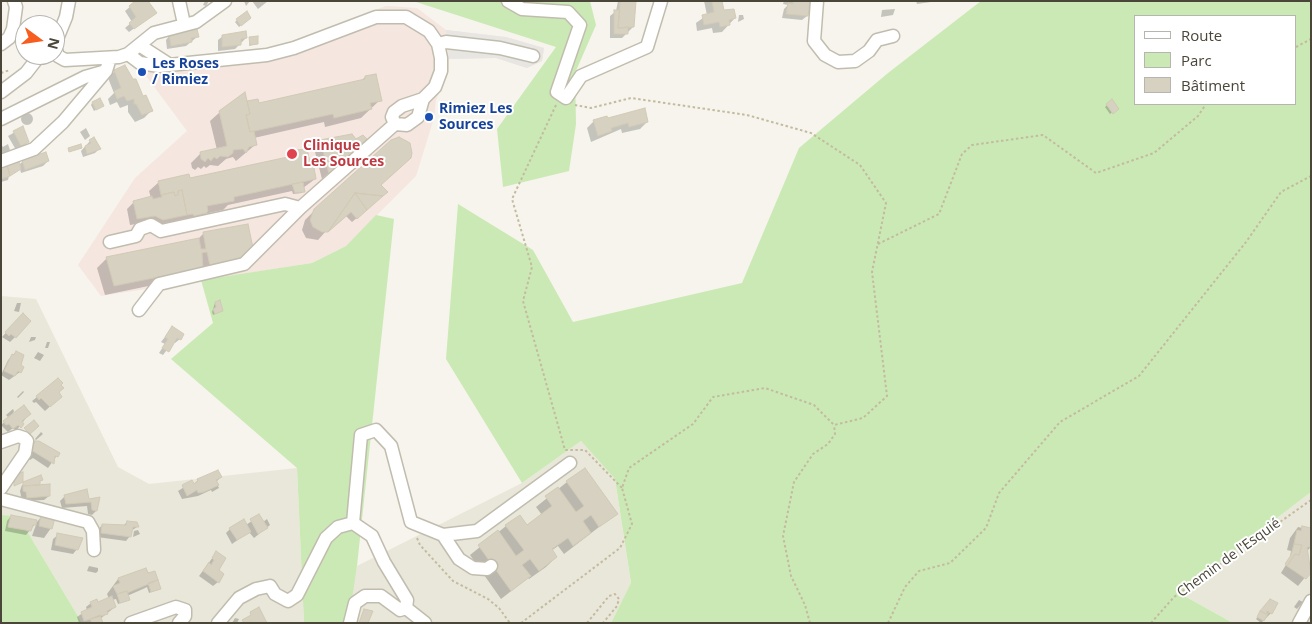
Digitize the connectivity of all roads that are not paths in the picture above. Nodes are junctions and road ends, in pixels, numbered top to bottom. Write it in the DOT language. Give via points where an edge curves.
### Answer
graph roads {
  1 [pos="14,1"];
  2 [pos="69,1"];
  3 [pos="179,1"];
  4 [pos="225,1"];
  5 [pos="508,1"];
  6 [pos="661,1"];
  7 [pos="816,1"];
  8 [pos="65,20"];
  9 [pos="184,24"];
  10 [pos="893,36"];
  11 [pos="1,44"];
  12 [pos="438,44"];
  13 [pos="139,45"];
  14 [pos="128,54"];
  15 [pos="533,56"];
  16 [pos="110,58"];
  17 [pos="65,60"];
  18 [pos="32,65"];
  19 [pos="170,66"];
  20 [pos="106,71"];
  21 [pos="1,92"];
  22 [pos="423,99"];
  23 [pos="1,120"];
  24 [pos="395,124"];
  25 [pos="1,161"];
  26 [pos="300,208"];
  27 [pos="110,242"];
  28 [pos="139,310"];
  29 [pos="24,438"];
  30 [pos="1,442"];
  31 [pos="1,449"];
  32 [pos="570,463"];
  33 [pos="1,488"];
  34 [pos="1,499"];
  35 [pos="352,523"];
  36 [pos="443,536"];
  37 [pos="94,550"];
  38 [pos="490,566"];
  39 [pos="1311,601"];
  40 [pos="406,608"];
  41 [pos="131,623"];
  42 [pos="180,623"];
  43 [pos="218,623"];
  44 [pos="350,623"];
  45 [pos="424,623"];
  46 [pos="1299,623"];
  1 -- 11 [label="street" via="13,29"];
  2 -- 8 [label="street"];
  3 -- 9 [label="street"];
  4 -- 9 [label="street" via="196,22"];
  5 -- 6 [label="street" via="522,9 568,12 580,25 561,95 581,76 647,46"];
  7 -- 10 [label="street" via="814,41 825,55 838,62 856,61 877,40"];
  9 -- 13 [label="street" via="154,33"];
  12 -- 15 [label="street" via="446,42 500,48"];
  12 -- 19 [label="street" via="429,30 406,17 376,17 267,55"];
  12 -- 22 [label="street" via="440,72 435,87"];
  13 -- 14 [label="street"];
  13 -- 19 [label="street"];
  14 -- 16 [label="street"];
  14 -- 19 [label="street" via="144,64"];
  16 -- 17 [label="street"];
  16 -- 20 [label="street"];
  18 -- 21 [label="street"];
  20 -- 23 [label="street" via="85,77"];
  20 -- 25 [label="street" via="63,122 34,149"];
  22 -- 24 [label="street" via="418,117 407,126"];
  22 -- 24 [label="street" via="394,112"];
  24 -- 26 [label="street"];
  26 -- 27 [label="street" via="285,204 161,231 151,225 140,229 136,236"];
  26 -- 28 [label="street" via="244,264 159,284"];
  29 -- 30 [label="street" via="18,436"];
  29 -- 31 [label="street" via="9,448"];
  29 -- 33 [label="street" via="27,441 25,453"];
  32 -- 36 [label="street" via="477,531"];
  34 -- 37 [label="street" via="88,522 94,531"];
  35 -- 36 [label="street" via="361,435 376,430 392,446 411,522"];
  35 -- 40 [label="street" via="372,536 407,600"];
  35 -- 43 [label="street" via="338,527 326,538 297,595 288,601 275,594 270,586 256,589 239,598"];
  36 -- 38 [label="street" via="459,558 473,568 487,569"];
  39 -- 46 [label="street"];
  40 -- 44 [label="street" via="400,610 381,596 365,596 355,603"];
  40 -- 45 [label="street"];
  41 -- 42 [label="street" via="176,607 185,610"];
}
